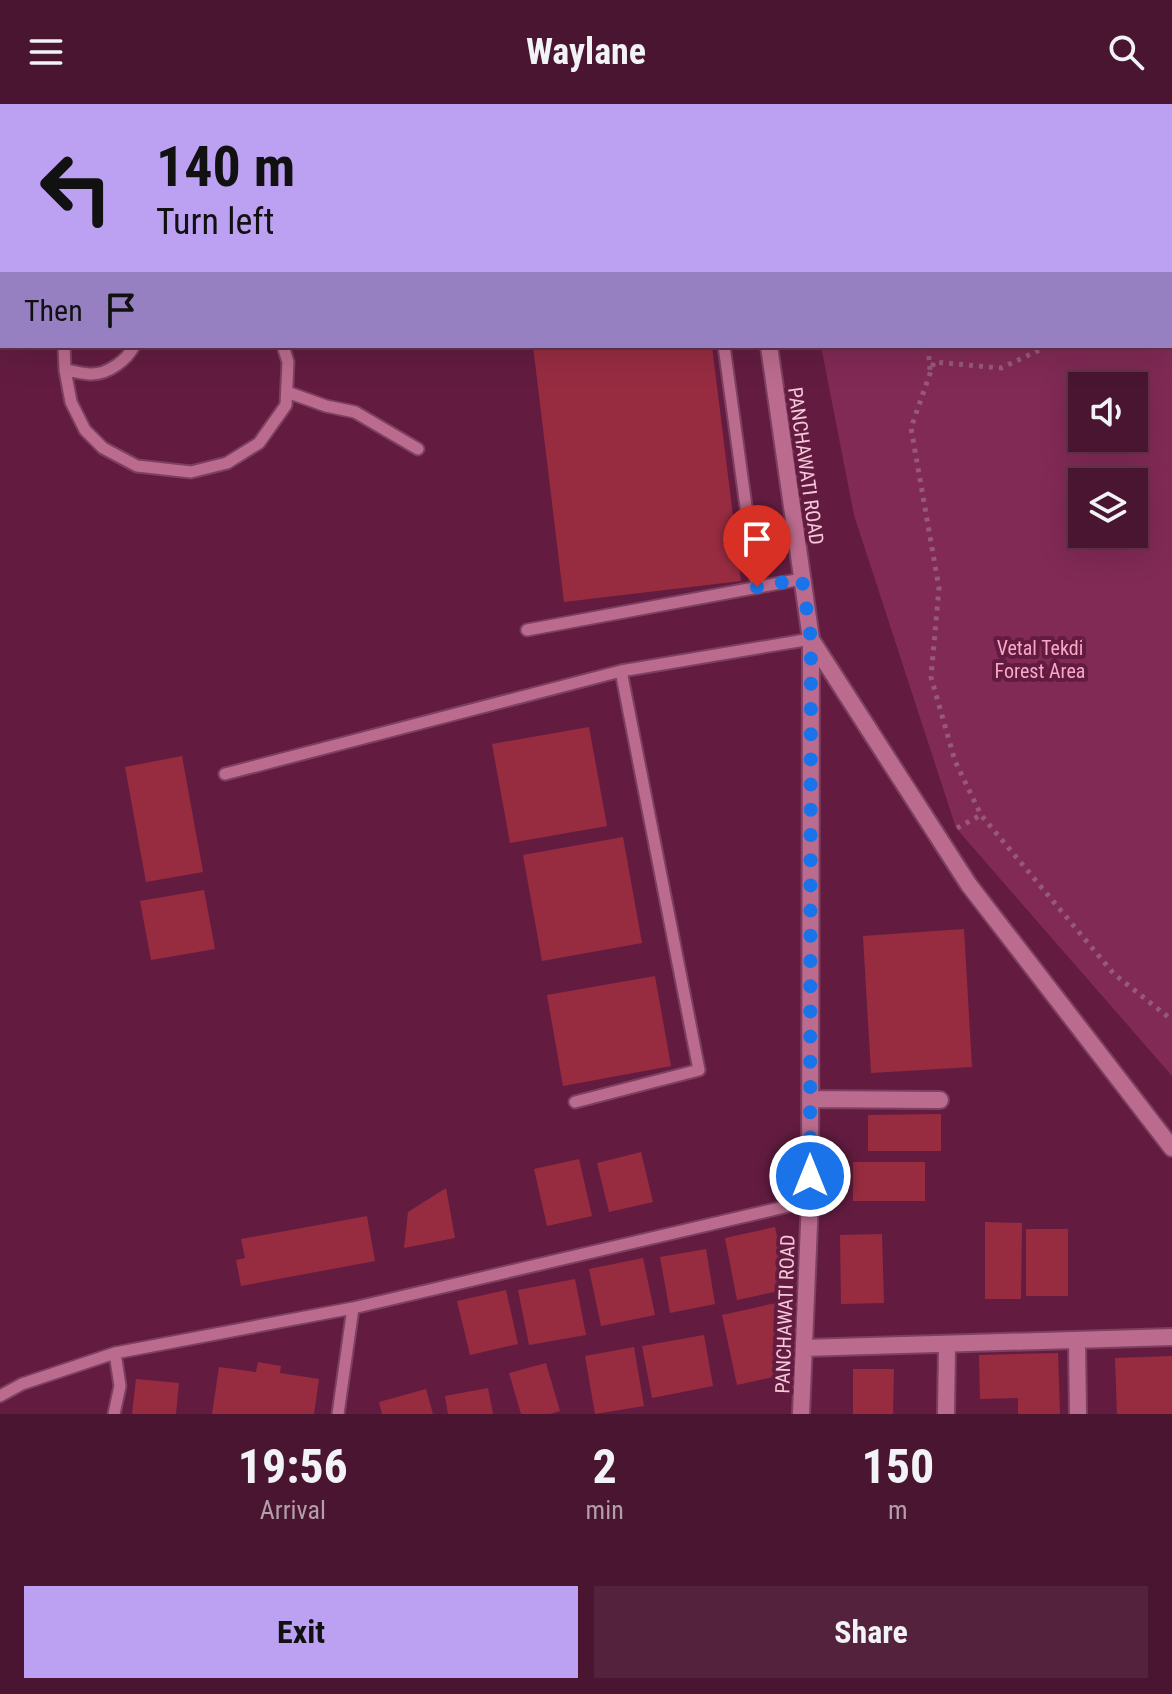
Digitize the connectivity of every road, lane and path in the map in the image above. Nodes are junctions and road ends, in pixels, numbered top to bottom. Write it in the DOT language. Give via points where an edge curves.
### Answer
graph roads {
  1 [pos="64,348"];
  2 [pos="134,348"];
  3 [pos="284,348"];
  4 [pos="724,348"];
  5 [pos="769,348"];
  6 [pos="928,348"];
  7 [pos="1044,348"];
  8 [pos="65,370"];
  9 [pos="930,375"];
  10 [pos="287,392"];
  11 [pos="418,449"];
  12 [pos="802,579"];
  13 [pos="757,587"];
  14 [pos="527,630"];
  15 [pos="811,639"];
  16 [pos="621,671"];
  17 [pos="225,774"];
  18 [pos="1172,1020"];
  19 [pos="810,1099"];
  20 [pos="940,1100"];
  21 [pos="575,1102"];
  22 [pos="1172,1148"];
  23 [pos="810,1201"];
  24 [pos="353,1308"];
  25 [pos="1172,1337"];
  26 [pos="1077,1340"];
  27 [pos="947,1344"];
  28 [pos="804,1348"];
  29 [pos="115,1353"];
  30 [pos="0,1396"];
  31 [pos="114,1414"];
  32 [pos="338,1414"];
  33 [pos="801,1414"];
  34 [pos="946,1414"];
  35 [pos="1078,1414"];
  1 -- 8 [label="lane"];
  2 -- 8 [label="lane" via="115,367 94,374"];
  3 -- 10 [label="lane"];
  4 -- 13 [label="lane"];
  5 -- 12 [label="street, PANCHAWATI ROAD"];
  6 -- 9 [label="path"];
  7 -- 9 [label="path" via="1001,368 934,362"];
  8 -- 10 [label="lane" via="71,402 85,430 103,448 137,466 191,472 227,463 259,443 286,405"];
  9 -- 18 [label="path" via="911,428 939,588 931,677 955,761 981,815 1114,974"];
  10 -- 11 [label="lane" via="355,412"];
  12 -- 13 [label="lane"];
  12 -- 15 [label="street, PANCHAWATI ROAD"];
  13 -- 14 [label="lane"];
  15 -- 16 [label="lane"];
  15 -- 19 [label="street, PANCHAWATI ROAD"];
  15 -- 22 [label="street, PANCHAWATI ROAD" via="969,885"];
  16 -- 17 [label="lane"];
  16 -- 21 [label="lane" via="699,1070"];
  19 -- 20 [label="street"];
  19 -- 23 [label="street, PANCHAWATI ROAD"];
  23 -- 24 [label="lane"];
  23 -- 28 [label="street, PANCHAWATI ROAD"];
  24 -- 29 [label="lane"];
  24 -- 32 [label="lane"];
  25 -- 26 [label="street"];
  26 -- 27 [label="street"];
  26 -- 35 [label="street"];
  27 -- 28 [label="street"];
  27 -- 34 [label="street"];
  28 -- 33 [label="street, PANCHAWATI ROAD"];
  29 -- 30 [label="lane"];
  29 -- 31 [label="lane" via="120,1386"];
}
